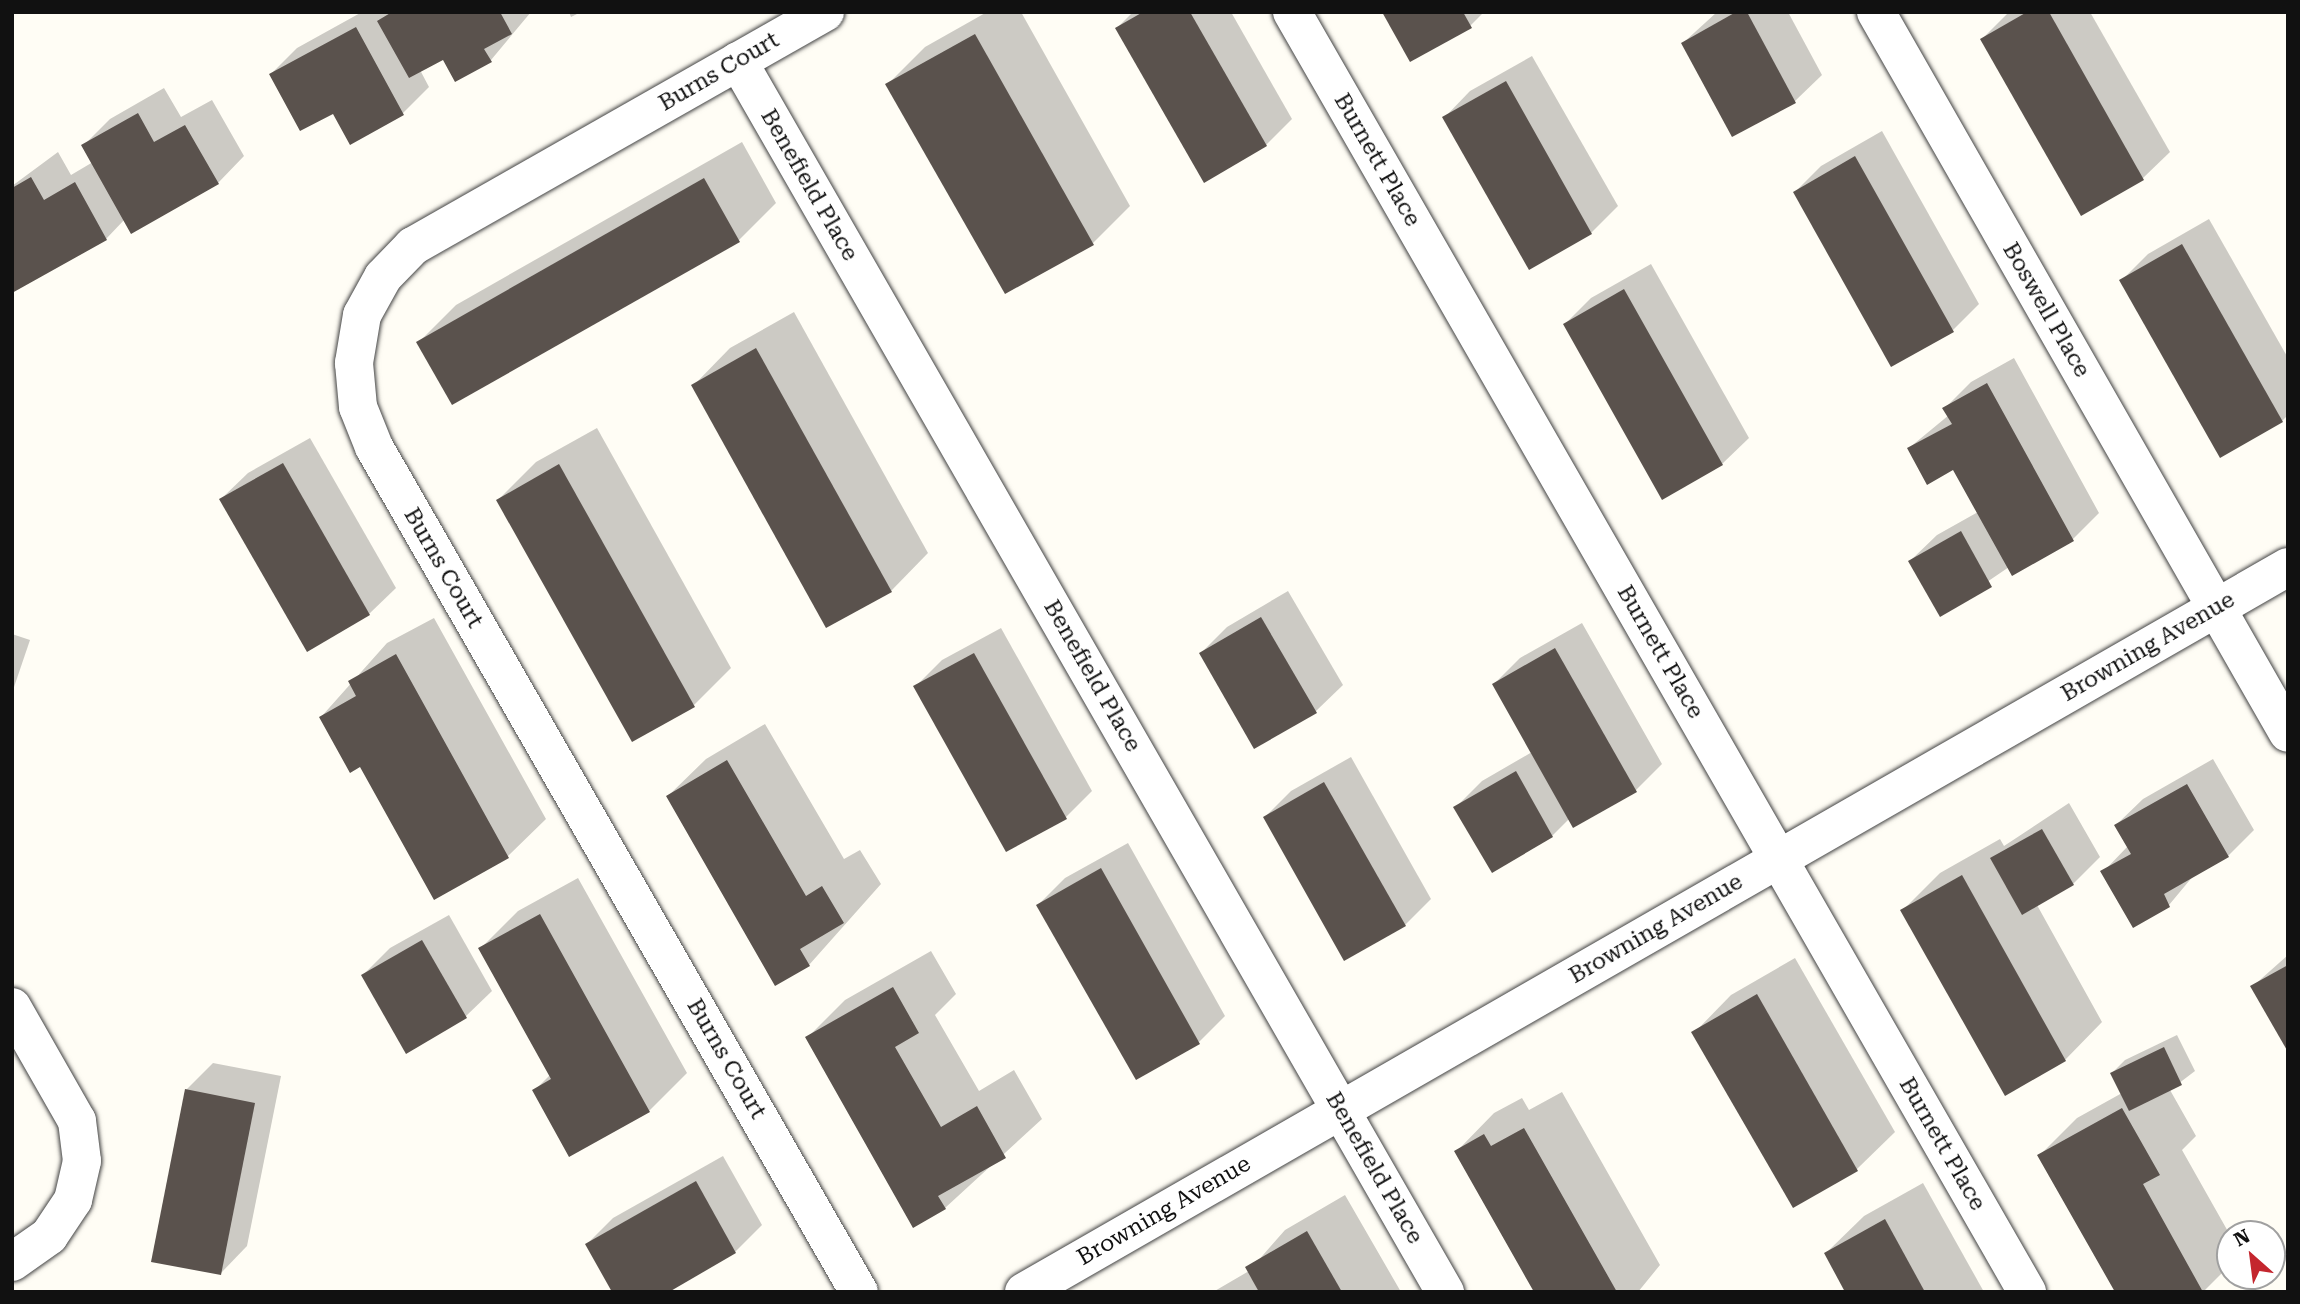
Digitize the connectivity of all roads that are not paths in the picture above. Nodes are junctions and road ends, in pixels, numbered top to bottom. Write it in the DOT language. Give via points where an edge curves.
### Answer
graph roads {
  1 [pos="825,12"];
  2 [pos="1292,12"];
  3 [pos="1876,12"];
  4 [pos="738,61"];
  5 [pos="2288,566"];
  6 [pos="2216,608"];
  7 [pos="2288,733"];
  8 [pos="1779,859"];
  9 [pos="12,1007"];
  10 [pos="1341,1110"];
  11 [pos="12,1262"];
  12 [pos="859,1292"];
  13 [pos="1024,1292"];
  14 [pos="1445,1292"];
  15 [pos="2027,1292"];
  1 -- 4 [label="street, Burns Court"];
  2 -- 8 [label="street, Burnett Place"];
  3 -- 6 [label="street, Boswell Place"];
  4 -- 10 [label="street, Benefield Place"];
  4 -- 12 [label="street, Burns Court" via="413,246 383,277 362,315 354,363 358,407 374,447"];
  5 -- 6 [label="street, Browning Avenue"];
  6 -- 7 [label="street, Boswell Place"];
  6 -- 8 [label="street, Browning Avenue"];
  8 -- 10 [label="street, Browning Avenue"];
  8 -- 15 [label="street, Burnett Place"];
  9 -- 11 [label="street" via="77,1121 82,1161 73,1200 49,1236"];
  10 -- 13 [label="street, Browning Avenue"];
  10 -- 14 [label="street, Benefield Place"];
}
